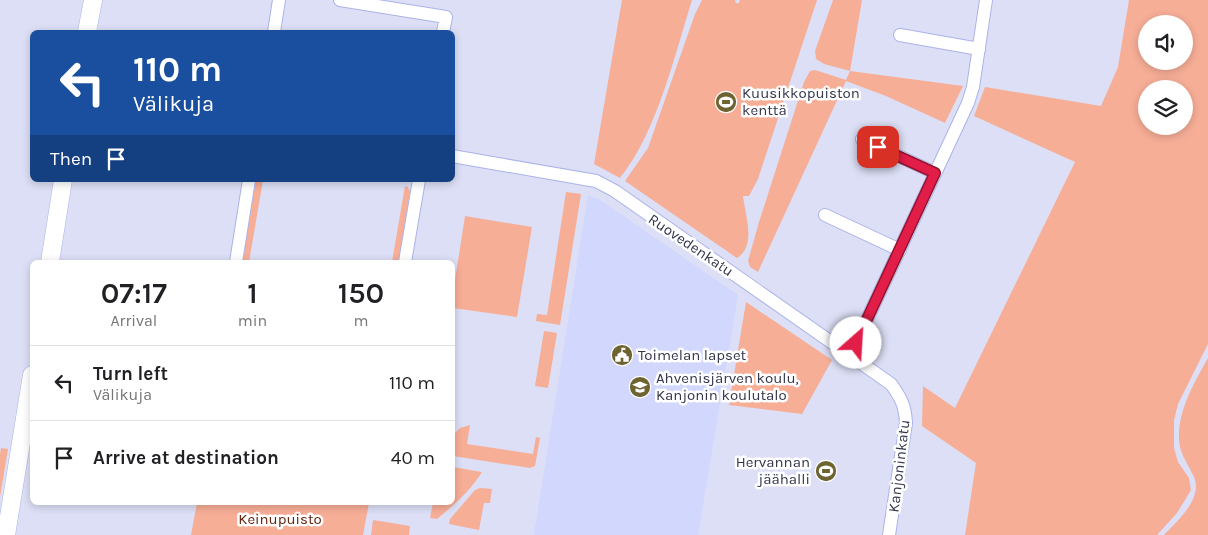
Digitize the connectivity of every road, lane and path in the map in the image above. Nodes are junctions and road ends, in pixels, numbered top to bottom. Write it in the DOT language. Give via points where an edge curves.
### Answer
graph roads {
  1 [pos="93,0"];
  2 [pos="279,0"];
  3 [pos="340,0"];
  4 [pos="986,0"];
  5 [pos="87,30"];
  6 [pos="274,30"];
  7 [pos="444,30"];
  8 [pos="900,35"];
  9 [pos="979,49"];
  10 [pos="862,139"];
  11 [pos="455,157"];
  12 [pos="935,173"];
  13 [pos="63,182"];
  14 [pos="249,182"];
  15 [pos="419,182"];
  16 [pos="825,215"];
  17 [pos="900,250"];
  18 [pos="50,260"];
  19 [pos="236,260"];
  20 [pos="405,260"];
  21 [pos="847,353"];
  22 [pos="30,387"];
  23 [pos="901,398"];
  24 [pos="6,535"];
  25 [pos="889,535"];
  1 -- 5 [label="main road"];
  2 -- 6 [label="street"];
  3 -- 7 [label="street" via="446,17"];
  4 -- 9 [label="street"];
  8 -- 9 [label="street"];
  9 -- 12 [label="street" via="971,95"];
  10 -- 12 [label="street"];
  11 -- 21 [label="street, Ruovedenkatu" via="596,181"];
  12 -- 17 [label="street"];
  13 -- 18 [label="main road"];
  14 -- 19 [label="street"];
  15 -- 20 [label="street"];
  16 -- 17 [label="street"];
  17 -- 21 [label="street" via="856,343"];
  21 -- 23 [label="street, Ruovedenkatu" via="891,384"];
  22 -- 24 [label="main road"];
  23 -- 25 [label="street, Kanjoninkatu" via="906,410 906,423"];
}
